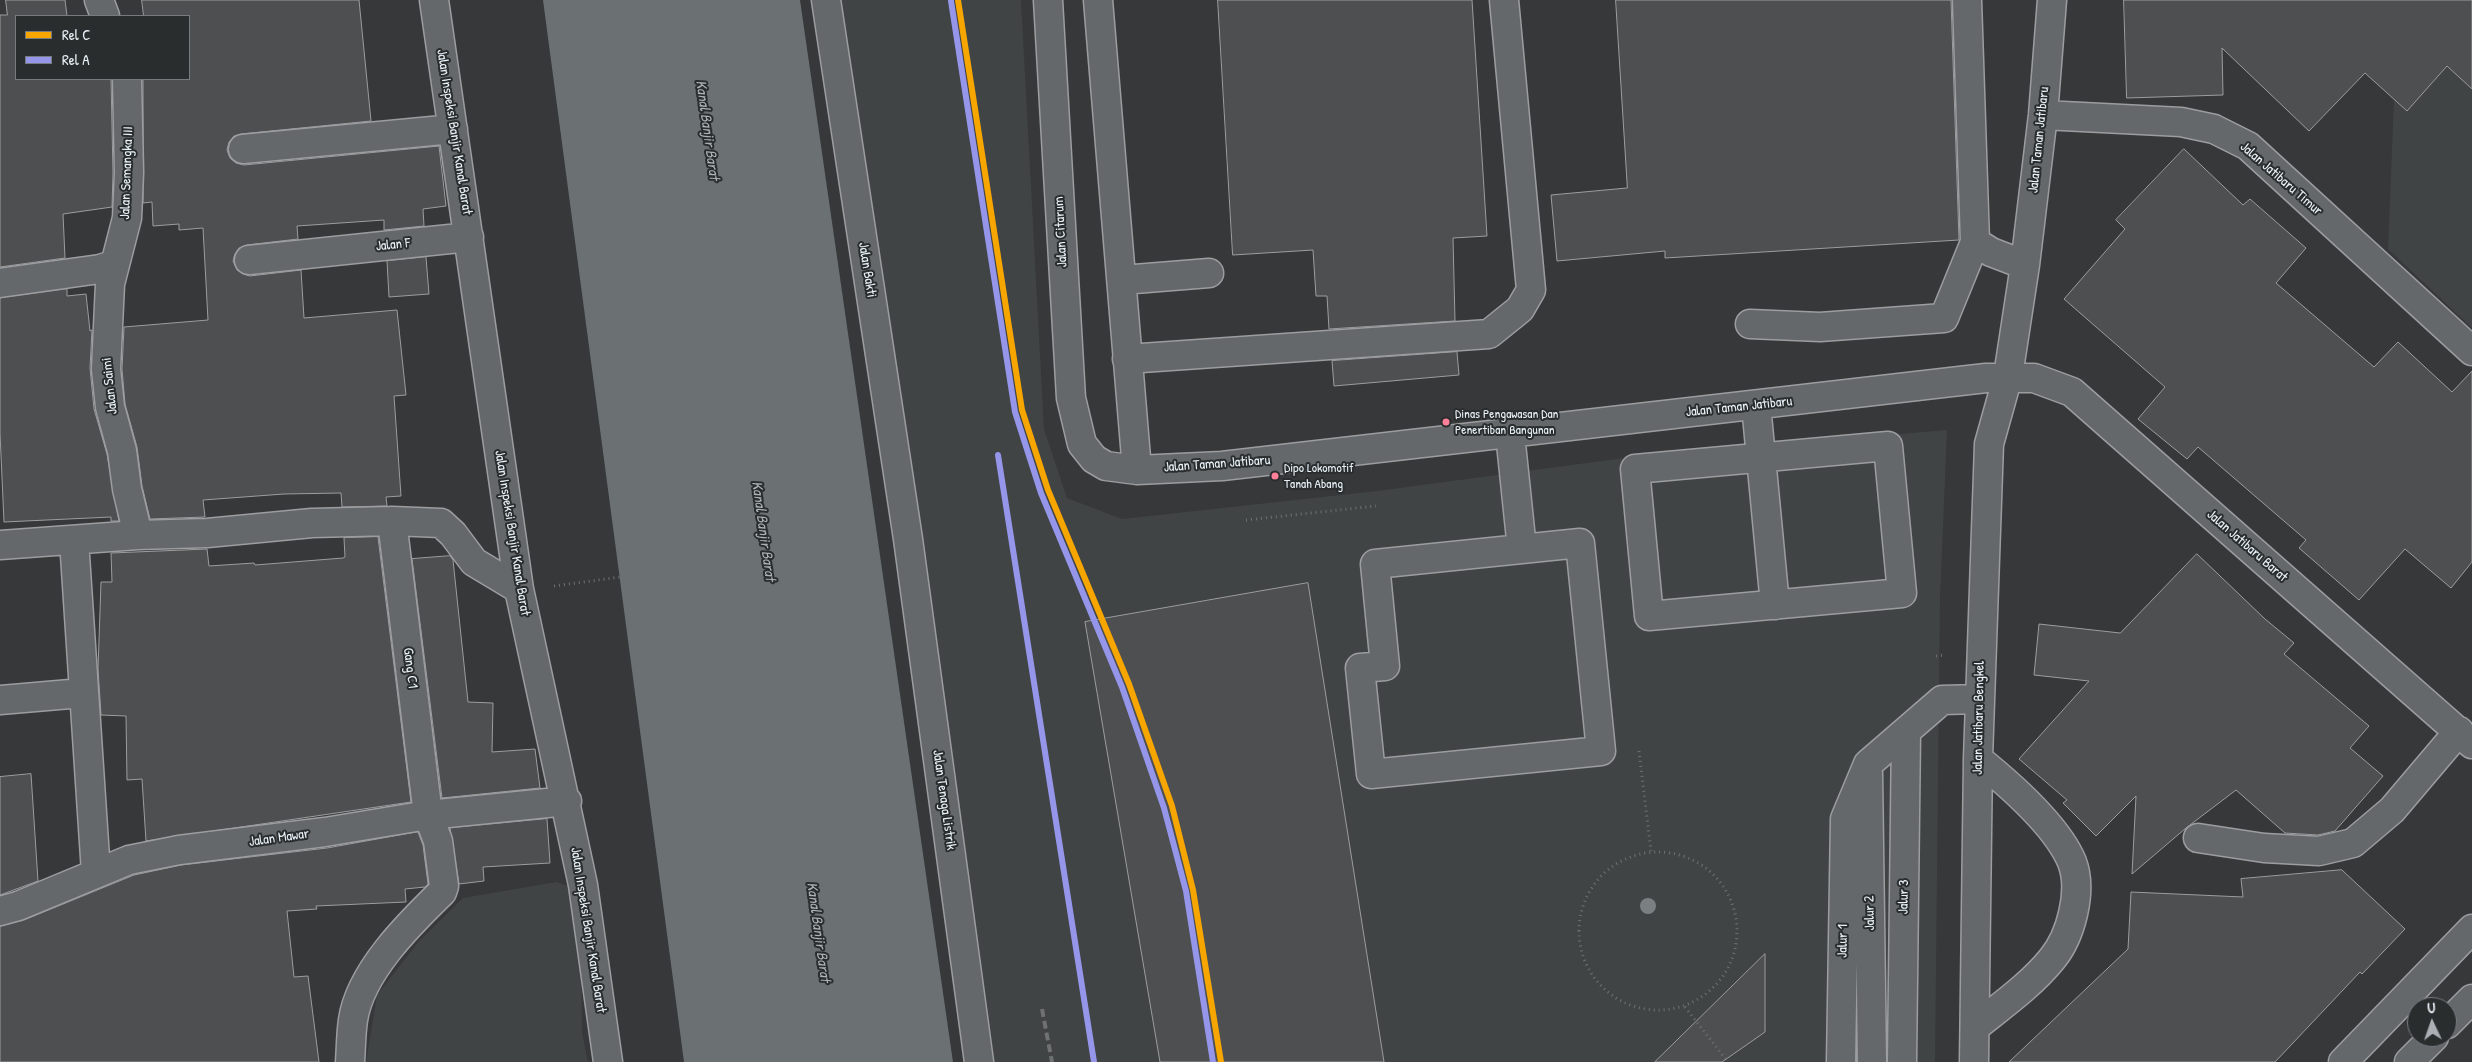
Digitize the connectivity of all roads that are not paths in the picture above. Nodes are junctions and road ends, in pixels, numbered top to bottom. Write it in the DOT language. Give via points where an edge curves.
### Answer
graph roads {
  1 [pos="99,0"];
  2 [pos="434,0"];
  3 [pos="826,0"];
  4 [pos="1048,0"];
  5 [pos="1098,0"];
  6 [pos="1504,0"];
  7 [pos="1967,0"];
  8 [pos="2052,0"];
  9 [pos="106,15"];
  10 [pos="127,80"];
  11 [pos="2043,115"];
  12 [pos="453,129"];
  13 [pos="243,149"];
  14 [pos="469,237"];
  15 [pos="1975,242"];
  16 [pos="249,260"];
  17 [pos="113,265"];
  18 [pos="2025,265"];
  19 [pos="1209,272"];
  20 [pos="1122,280"];
  21 [pos="0,283"];
  22 [pos="1750,324"];
  23 [pos="2472,351"];
  24 [pos="1127,359"];
  25 [pos="2008,376"];
  26 [pos="1756,405"];
  27 [pos="1510,434"];
  28 [pos="1762,457"];
  29 [pos="1094,459"];
  30 [pos="1137,470"];
  31 [pos="392,521"];
  32 [pos="138,535"];
  33 [pos="908,539"];
  34 [pos="74,540"];
  35 [pos="0,545"];
  36 [pos="1522,549"];
  37 [pos="518,589"];
  38 [pos="1775,605"];
  39 [pos="82,693"];
  40 [pos="1980,699"];
  41 [pos="0,700"];
  42 [pos="1906,732"];
  43 [pos="2465,738"];
  44 [pos="1978,759"];
  45 [pos="1868,764"];
  46 [pos="567,801"];
  47 [pos="428,815"];
  48 [pos="2198,838"];
  49 [pos="96,873"];
  50 [pos="0,911"];
  51 [pos="2472,929"];
  52 [pos="2472,999"];
  53 [pos="2457,1014"];
  54 [pos="1975,1028"];
  55 [pos="2424,1047"];
  56 [pos="350,1062"];
  57 [pos="608,1062"];
  58 [pos="980,1062"];
  59 [pos="1841,1062"];
  60 [pos="1872,1062"];
  61 [pos="1902,1062"];
  62 [pos="1974,1062"];
  63 [pos="2343,1062"];
  64 [pos="2409,1062"];
  1 -- 9 [label="street"];
  2 -- 12 [label="street, Jalan Inspeksi Banjir Kanal Barat"];
  3 -- 33 [label="street, Jalan Bakti"];
  4 -- 29 [label="street, Jalan Citarum" via="1071,398 1082,444"];
  5 -- 20 [label="street"];
  6 -- 24 [label="street" via="1531,290 1520,309 1489,334"];
  7 -- 15 [label="street"];
  8 -- 11 [label="street, Jalan Taman Jatibaru"];
  10 -- 17 [label="street, Jalan Semangka III" via="127,218"];
  11 -- 18 [label="street, Jalan Taman Jatibaru"];
  11 -- 23 [label="street, Jalan Jatibaru Timur" via="2181,122 2214,129 2248,146"];
  12 -- 13 [label="street"];
  12 -- 14 [label="street, Jalan Inspeksi Banjir Kanal Barat"];
  14 -- 16 [label="street, Jalan F"];
  14 -- 37 [label="street, Jalan Inspeksi Banjir Kanal Barat"];
  15 -- 18 [label="street" via="1990,252"];
  15 -- 22 [label="street" via="1944,318 1820,327"];
  17 -- 21 [label="street"];
  17 -- 32 [label="street, Jalan Saimi" via="106,369 110,407"];
  18 -- 25 [label="street, Jalan Taman Jatibaru"];
  19 -- 20 [label="street"];
  20 -- 24 [label="street"];
  24 -- 30 [label="street"];
  25 -- 26 [label="street, Jalan Taman Jatibaru"];
  25 -- 40 [label="street, Jalan Jatibaru Bengkel" via="1989,444"];
  25 -- 43 [label="street, Jalan Jatibaru Barat" via="2034,378 2072,392"];
  26 -- 27 [label="street, Jalan Taman Jatibaru"];
  26 -- 28 [label="street"];
  27 -- 30 [label="street, Jalan Taman Jatibaru" via="1222,466"];
  27 -- 36 [label="street"];
  28 -- 38 [label="street"];
  28 -- 38 [label="street" via="1888,446 1902,593"];
  28 -- 38 [label="street" via="1635,469 1649,616"];
  29 -- 30 [label="street, Jalan Taman Jatibaru" via="1106,466"];
  31 -- 32 [label="street"];
  31 -- 37 [label="street" via="440,523 453,534 474,562"];
  31 -- 47 [label="street, Gang C1"];
  32 -- 34 [label="street"];
  33 -- 58 [label="street, Jalan Tenaga Listrik"];
  34 -- 35 [label="street"];
  34 -- 39 [label="street"];
  36 -- 36 [label="street" via="1580,543 1601,750 1371,774 1360,668 1385,666 1375,564"];
  37 -- 46 [label="street, Jalan Inspeksi Banjir Kanal Barat"];
  39 -- 41 [label="street"];
  39 -- 49 [label="street"];
  40 -- 42 [label="street" via="1942,700"];
  40 -- 44 [label="street, Jalan Jatibaru Bengkel"];
  42 -- 45 [label="street"];
  42 -- 61 [label="street, Jalur 3"];
  43 -- 48 [label="street" via="2392,810 2353,843 2320,851 2264,848"];
  44 -- 54 [label="street, Jalan Jatibaru Bengkel"];
  44 -- 54 [label="street" via="2028,803 2052,832 2072,863 2076,891 2073,921 2053,959"];
  45 -- 59 [label="street, Jalur 1" via="1845,819"];
  45 -- 60 [label="street, Jalur 2"];
  46 -- 47 [label="street, Jalan Mawar"];
  46 -- 57 [label="street, Jalan Inspeksi Banjir Kanal Barat" via="584,885"];
  47 -- 49 [label="street, Jalan Mawar" via="179,850 129,860"];
  47 -- 56 [label="street, Gang C1" via="438,841 444,886 388,950 364,985 353,1018"];
  49 -- 50 [label="street, Jalan Mawar"];
  51 -- 63 [label="street"];
  52 -- 53 [label="street"];
  54 -- 62 [label="street, Jalan Jatibaru Bengkel"];
  55 -- 64 [label="street"];
}
